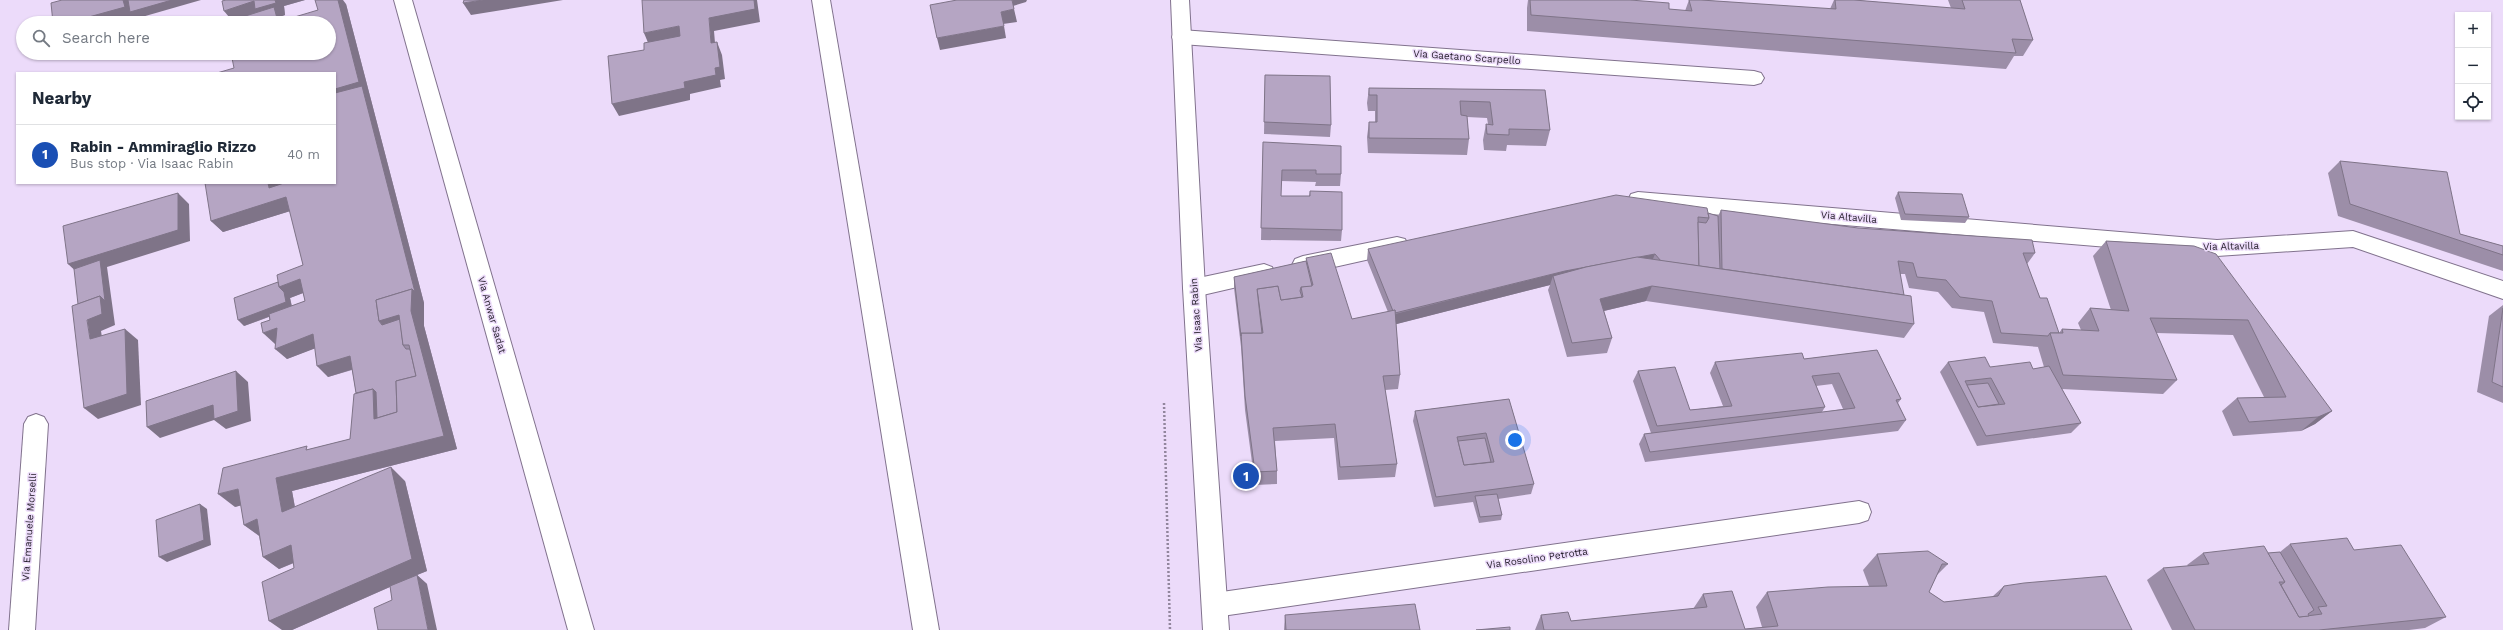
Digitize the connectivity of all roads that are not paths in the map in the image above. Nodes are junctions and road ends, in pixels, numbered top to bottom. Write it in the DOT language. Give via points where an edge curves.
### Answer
graph roads {
  1 [pos="403,0"];
  2 [pos="822,0"];
  3 [pos="1180,0"];
  4 [pos="1181,37"];
  5 [pos="1754,78"];
  6 [pos="1620,198"];
  7 [pos="1419,240"];
  8 [pos="1194,288"];
  9 [pos="2503,290"];
  10 [pos="36,424"];
  11 [pos="1859,512"];
  12 [pos="1215,605"];
  13 [pos="22,630"];
  14 [pos="581,630"];
  15 [pos="926,630"];
  16 [pos="1216,630"];
  1 -- 14 [label="street, Via Anwar Sadat"];
  2 -- 15 [label="street"];
  3 -- 4 [label="street, Via Isaac Rabin"];
  4 -- 5 [label="street, Via Gaetano Scarpello"];
  4 -- 8 [label="street, Via Isaac Rabin"];
  6 -- 9 [label="street, Via Altavilla" via="2217,248 2353,239"];
  7 -- 8 [label="street"];
  8 -- 12 [label="street, Via Isaac Rabin"];
  10 -- 13 [label="street, Via Emanuele Morselli"];
  11 -- 12 [label="street, Via Rosolino Petrotta"];
  12 -- 16 [label="street, Via Isaac Rabin"];
}
